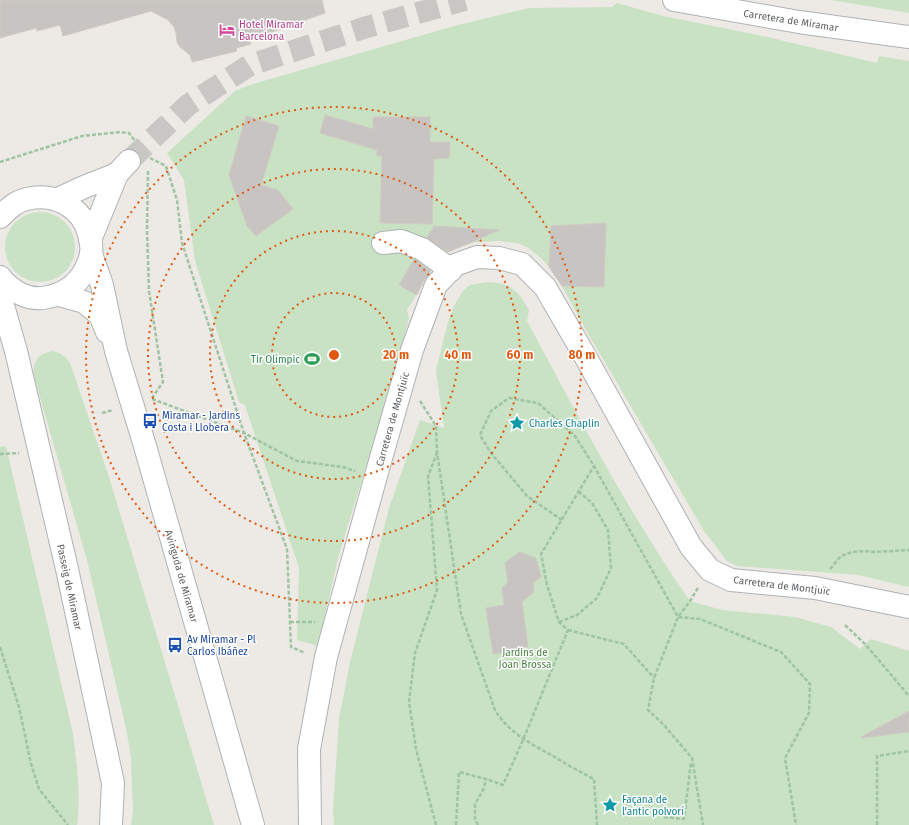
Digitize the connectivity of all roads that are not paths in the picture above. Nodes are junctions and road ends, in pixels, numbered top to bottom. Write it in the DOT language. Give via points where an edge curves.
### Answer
graph roads {
  1 [pos="674,0"];
  2 [pos="909,37"];
  3 [pos="58,199"];
  4 [pos="0,217"];
  5 [pos="383,243"];
  6 [pos="91,247"];
  7 [pos="451,270"];
  8 [pos="0,277"];
  9 [pos="0,295"];
  10 [pos="58,295"];
  11 [pos="31,298"];
  12 [pos="16,351"];
  13 [pos="116,351"];
  14 [pos="909,607"];
  15 [pos="111,825"];
  16 [pos="253,825"];
  17 [pos="310,825"];
  1 -- 2 [label="street, Carretera de Miramar" via="799,22"];
  3 -- 4 [label="street" via="26,199 11,206"];
  3 -- 6 [label="street, Avinguda de Miramar" via="80,215 87,226"];
  3 -- 6 [label="street" via="136,162"];
  5 -- 7 [label="street" via="401,241 422,248"];
  6 -- 10 [label="street" via="86,268 80,279"];
  6 -- 13 [label="street, Avinguda de Miramar"];
  7 -- 14 [label="street, Carretera de Montjuïc" via="455,265 477,257 499,258 522,264 544,287 691,547 710,570 731,580 815,588"];
  7 -- 17 [label="street, Carretera de Montjuïc" via="436,285 412,350 326,657 309,749"];
  8 -- 11 [label="street" via="18,293"];
  9 -- 12 [label="street, Passeig de Miramar"];
  10 -- 11 [label="street"];
  10 -- 13 [label="street, Avinguda de Miramar" via="84,302 100,315"];
  11 -- 12 [label="street, Passeig de Miramar" via="16,323"];
  12 -- 15 [label="street, Passeig de Miramar" via="67,569 112,783"];
  13 -- 16 [label="street, Avinguda de Miramar"];
}
